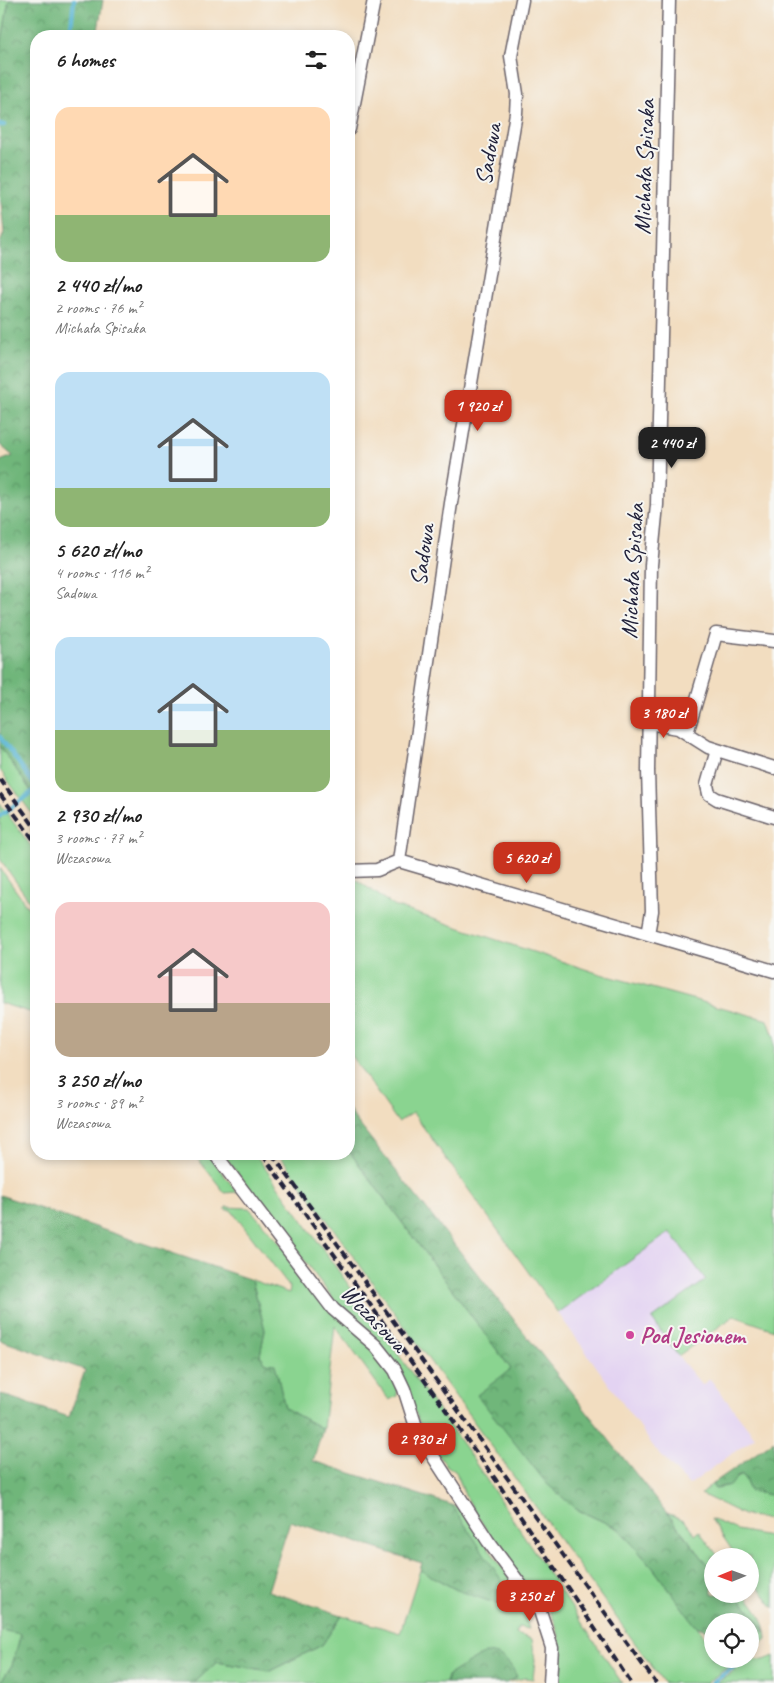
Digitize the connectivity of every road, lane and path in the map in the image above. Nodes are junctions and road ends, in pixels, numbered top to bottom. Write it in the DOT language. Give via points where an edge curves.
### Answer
graph roads {
  1 [pos="374,0"];
  2 [pos="522,0"];
  3 [pos="669,0"];
  4 [pos="355,98"];
  5 [pos="774,641"];
  6 [pos="649,723"];
  7 [pos="688,734"];
  8 [pos="717,750"];
  9 [pos="774,768"];
  10 [pos="774,817"];
  11 [pos="399,861"];
  12 [pos="355,871"];
  13 [pos="648,934"];
  14 [pos="774,971"];
  15 [pos="220,1160"];
  16 [pos="550,1683"];
  1 -- 4 [label="street"];
  2 -- 11 [label="street, Sadowa" via="511,56 517,94 516,113 450,503"];
  3 -- 6 [label="street, Michała Spisaka"];
  5 -- 7 [label="street" via="716,634"];
  6 -- 7 [label="street" via="678,728"];
  6 -- 13 [label="street, Michała Spisaka" via="652,911"];
  7 -- 8 [label="street" via="702,745"];
  8 -- 9 [label="street"];
  8 -- 10 [label="street" via="707,785 709,794"];
  11 -- 12 [label="street" via="371,871"];
  11 -- 13 [label="street"];
  13 -- 14 [label="street"];
  15 -- 16 [label="street, Wczasowa" via="333,1309 376,1346 395,1370 418,1433 488,1541 540,1611 552,1648"];
}
